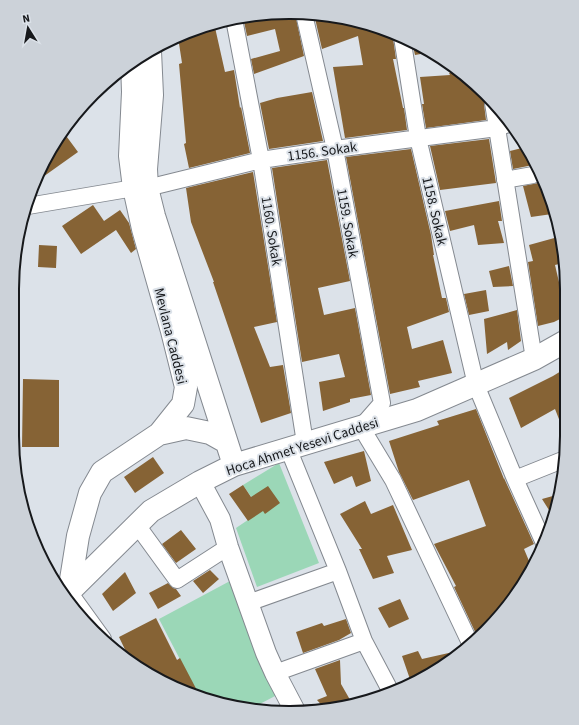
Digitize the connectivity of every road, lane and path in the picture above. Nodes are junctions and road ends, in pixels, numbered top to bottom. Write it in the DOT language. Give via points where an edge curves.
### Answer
graph roads {
  1 [pos="305,20"];
  2 [pos="235,24"];
  3 [pos="403,44"];
  4 [pos="150,57"];
  5 [pos="132,70"];
  6 [pos="504,125"];
  7 [pos="418,138"];
  8 [pos="335,149"];
  9 [pos="261,160"];
  10 [pos="534,175"];
  11 [pos="505,180"];
  12 [pos="141,188"];
  13 [pos="32,205"];
  14 [pos="560,344"];
  15 [pos="534,359"];
  16 [pos="476,384"];
  17 [pos="361,427"];
  18 [pos="159,434"];
  19 [pos="226,442"];
  20 [pos="297,446"];
  21 [pos="559,462"];
  22 [pos="234,465"];
  23 [pos="514,479"];
  24 [pos="200,482"];
  25 [pos="82,524"];
  26 [pos="137,525"];
  27 [pos="540,535"];
  28 [pos="228,547"];
  29 [pos="113,549"];
  30 [pos="338,571"];
  31 [pos="68,590"];
  32 [pos="69,592"];
  33 [pos="248,603"];
  34 [pos="468,639"];
  35 [pos="364,641"];
  36 [pos="275,673"];
  37 [pos="388,687"];
  38 [pos="292,706"];
  1 -- 8 [label="street, 1159. Sokak"];
  2 -- 9 [label="street, 1160. Sokak"];
  3 -- 7 [label="street, 1158. Sokak"];
  4 -- 12 [label="main road, Mevlana Caddesi" via="152,95 146,169"];
  5 -- 12 [label="main road, Mevlana Caddesi" via="130,156"];
  6 -- 7 [label="street, 1156. Sokak"];
  6 -- 11 [label="street"];
  7 -- 8 [label="street, 1156. Sokak"];
  7 -- 16 [label="street, 1158. Sokak"];
  8 -- 9 [label="street, 1156. Sokak"];
  8 -- 17 [label="street, 1159. Sokak" via="382,403"];
  9 -- 12 [label="street, 1156. Sokak"];
  9 -- 20 [label="street, 1160. Sokak"];
  10 -- 11 [label="street"];
  11 -- 15 [label="street"];
  12 -- 13 [label="street, 1156. Sokak"];
  12 -- 18 [label="main road, Mevlana Caddesi" via="143,229 186,388 183,404"];
  12 -- 19 [label="main road, Mevlana Caddesi" via="154,216"];
  14 -- 15 [label="main road, Hoca Ahmet Yesevi Caddesi"];
  15 -- 16 [label="main road, Hoca Ahmet Yesevi Caddesi"];
  16 -- 17 [label="main road, Hoca Ahmet Yesevi Caddesi" via="417,410"];
  16 -- 23 [label="street, 1158. Sokak"];
  17 -- 20 [label="main road, Hoca Ahmet Yesevi Caddesi"];
  17 -- 34 [label="street" via="393,480"];
  18 -- 19 [label="main road" via="186,428 210,433"];
  18 -- 25 [label="main road, Mevlana Caddesi" via="102,472 90,493"];
  19 -- 22 [label="main road, Mevlana Caddesi"];
  20 -- 22 [label="main road, Hoca Ahmet Yesevi Caddesi"];
  20 -- 30 [label="street, 1160. Sokak"];
  21 -- 23 [label="street"];
  22 -- 24 [label="main road, Hoca Ahmet Yesevi Caddesi"];
  23 -- 27 [label="street, 1158. Sokak"];
  24 -- 26 [label="main road, Hoca Ahmet Yesevi Caddesi" via="152,511"];
  24 -- 28 [label="street" via="220,519"];
  25 -- 29 [label="main road" via="88,538 102,549"];
  25 -- 31 [label="main road, Mevlana Caddesi"];
  26 -- 28 [label="street" via="177,580"];
  26 -- 29 [label="main road, Hoca Ahmet Yesevi Caddesi"];
  28 -- 33 [label="street"];
  29 -- 32 [label="main road, Hoca Ahmet Yesevi Caddesi"];
  30 -- 33 [label="street"];
  30 -- 35 [label="street, 1160. Sokak"];
  33 -- 36 [label="street"];
  35 -- 36 [label="street"];
  35 -- 37 [label="street, 1160. Sokak"];
  36 -- 38 [label="street"];
}
